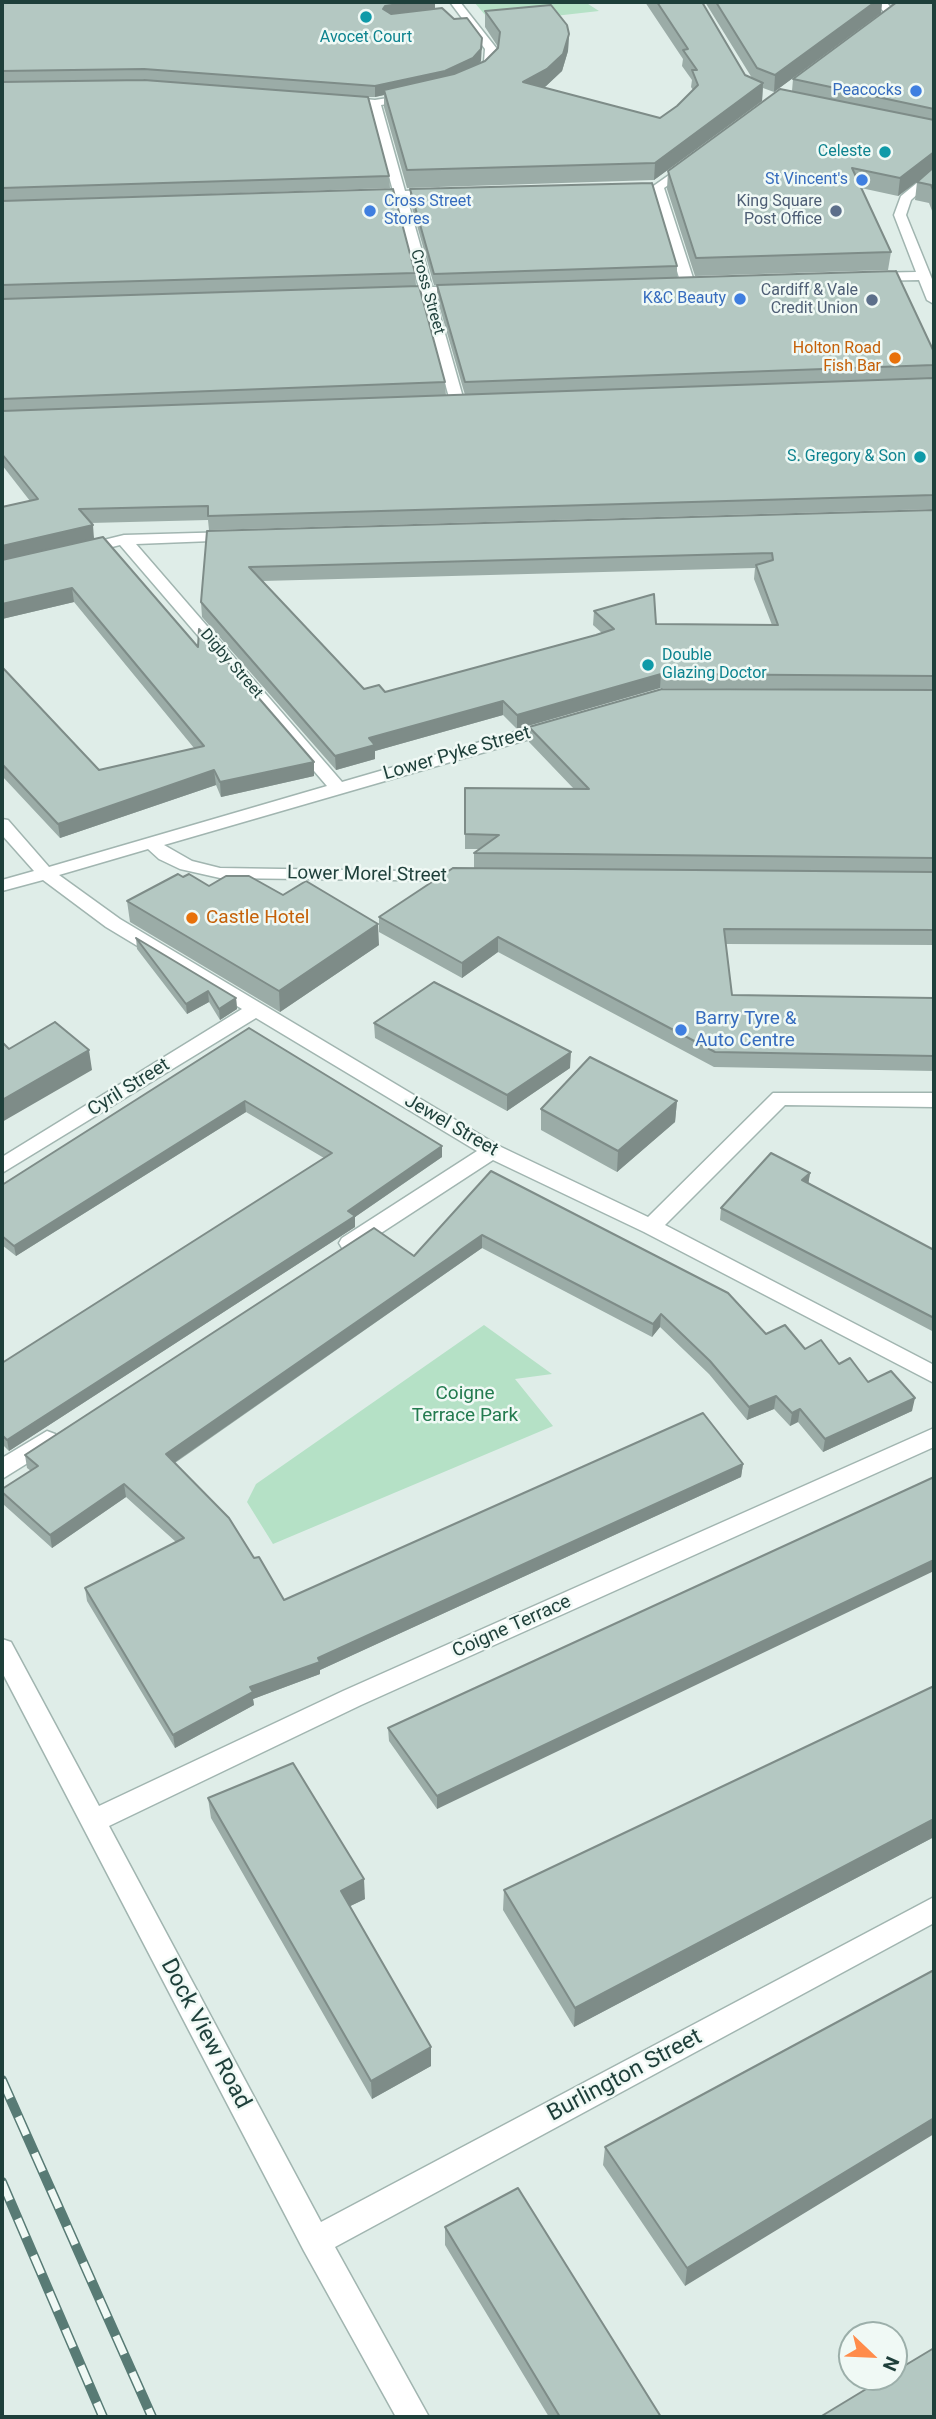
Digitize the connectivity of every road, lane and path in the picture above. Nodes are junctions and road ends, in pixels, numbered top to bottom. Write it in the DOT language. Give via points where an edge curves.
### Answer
graph roads {
  1 [pos="880,2"];
  2 [pos="457,9"];
  3 [pos="860,37"];
  4 [pos="460,83"];
  5 [pos="425,94"];
  6 [pos="321,99"];
  7 [pos="375,103"];
  8 [pos="701,156"];
  9 [pos="934,173"];
  10 [pos="450,193"];
  11 [pos="399,195"];
  12 [pos="347,197"];
  13 [pos="923,276"];
  14 [pos="867,277"];
  15 [pos="687,281"];
  16 [pos="480,289"];
  17 [pos="427,292"];
  18 [pos="373,293"];
  19 [pos="934,300"];
  20 [pos="457,401"];
  21 [pos="249,537"];
  22 [pos="124,540"];
  23 [pos="70,552"];
  24 [pos="566,723"];
  25 [pos="338,788"];
  26 [pos="2,824"];
  27 [pos="151,842"];
  28 [pos="45,873"];
  29 [pos="481,877"];
  30 [pos="2,886"];
  31 [pos="256,1010"];
  32 [pos="934,1100"];
  33 [pos="492,1151"];
  34 [pos="2,1166"];
  35 [pos="650,1227"];
  36 [pos="328,1258"];
  37 [pos="934,1375"];
  38 [pos="60,1432"];
  39 [pos="934,1437"];
  40 [pos="2,1470"];
  41 [pos="2,1649"];
  42 [pos="91,1822"];
  43 [pos="934,1909"];
  44 [pos="315,2242"];
  45 [pos="412,2417"];
  1 -- 3 [label="street" via="891,13"];
  2 -- 4 [label="street" via="491,50 490,63"];
  5 -- 7 [label="street"];
  6 -- 7 [label="street"];
  7 -- 11 [label="street, Cross Street"];
  8 -- 15 [label="street" via="651,187"];
  9 -- 13 [label="street" via="905,199 900,215"];
  10 -- 11 [label="street"];
  11 -- 12 [label="street"];
  11 -- 17 [label="street, Cross Street"];
  13 -- 14 [label="street"];
  13 -- 19 [label="street"];
  16 -- 17 [label="street"];
  17 -- 18 [label="street"];
  17 -- 20 [label="street, Cross Street"];
  21 -- 22 [label="street"];
  22 -- 23 [label="street"];
  22 -- 25 [label="street, Digby Street"];
  24 -- 25 [label="street, Lower Pyke Street"];
  25 -- 27 [label="street, Lower Pyke Street"];
  26 -- 28 [label="street, Jewel Street"];
  27 -- 28 [label="street, Lower Pyke Street"];
  27 -- 29 [label="street, Lower Morel Street" via="186,865 220,873"];
  28 -- 30 [label="street, Lower Pyke Street"];
  28 -- 31 [label="street, Jewel Street" via="113,923"];
  31 -- 33 [label="street, Jewel Street"];
  31 -- 34 [label="street, Cyril Street"];
  32 -- 35 [label="street" via="780,1098"];
  33 -- 35 [label="street, Jewel Street"];
  33 -- 36 [label="street"];
  35 -- 37 [label="street, Jewel Street"];
  38 -- 40 [label="street"];
  39 -- 42 [label="street, Coigne Terrace" via="364,1693"];
  41 -- 42 [label="street, Dock View Road"];
  42 -- 44 [label="street, Dock View Road"];
  43 -- 44 [label="street, Burlington Street"];
  44 -- 45 [label="street, Dock View Road"];
}
